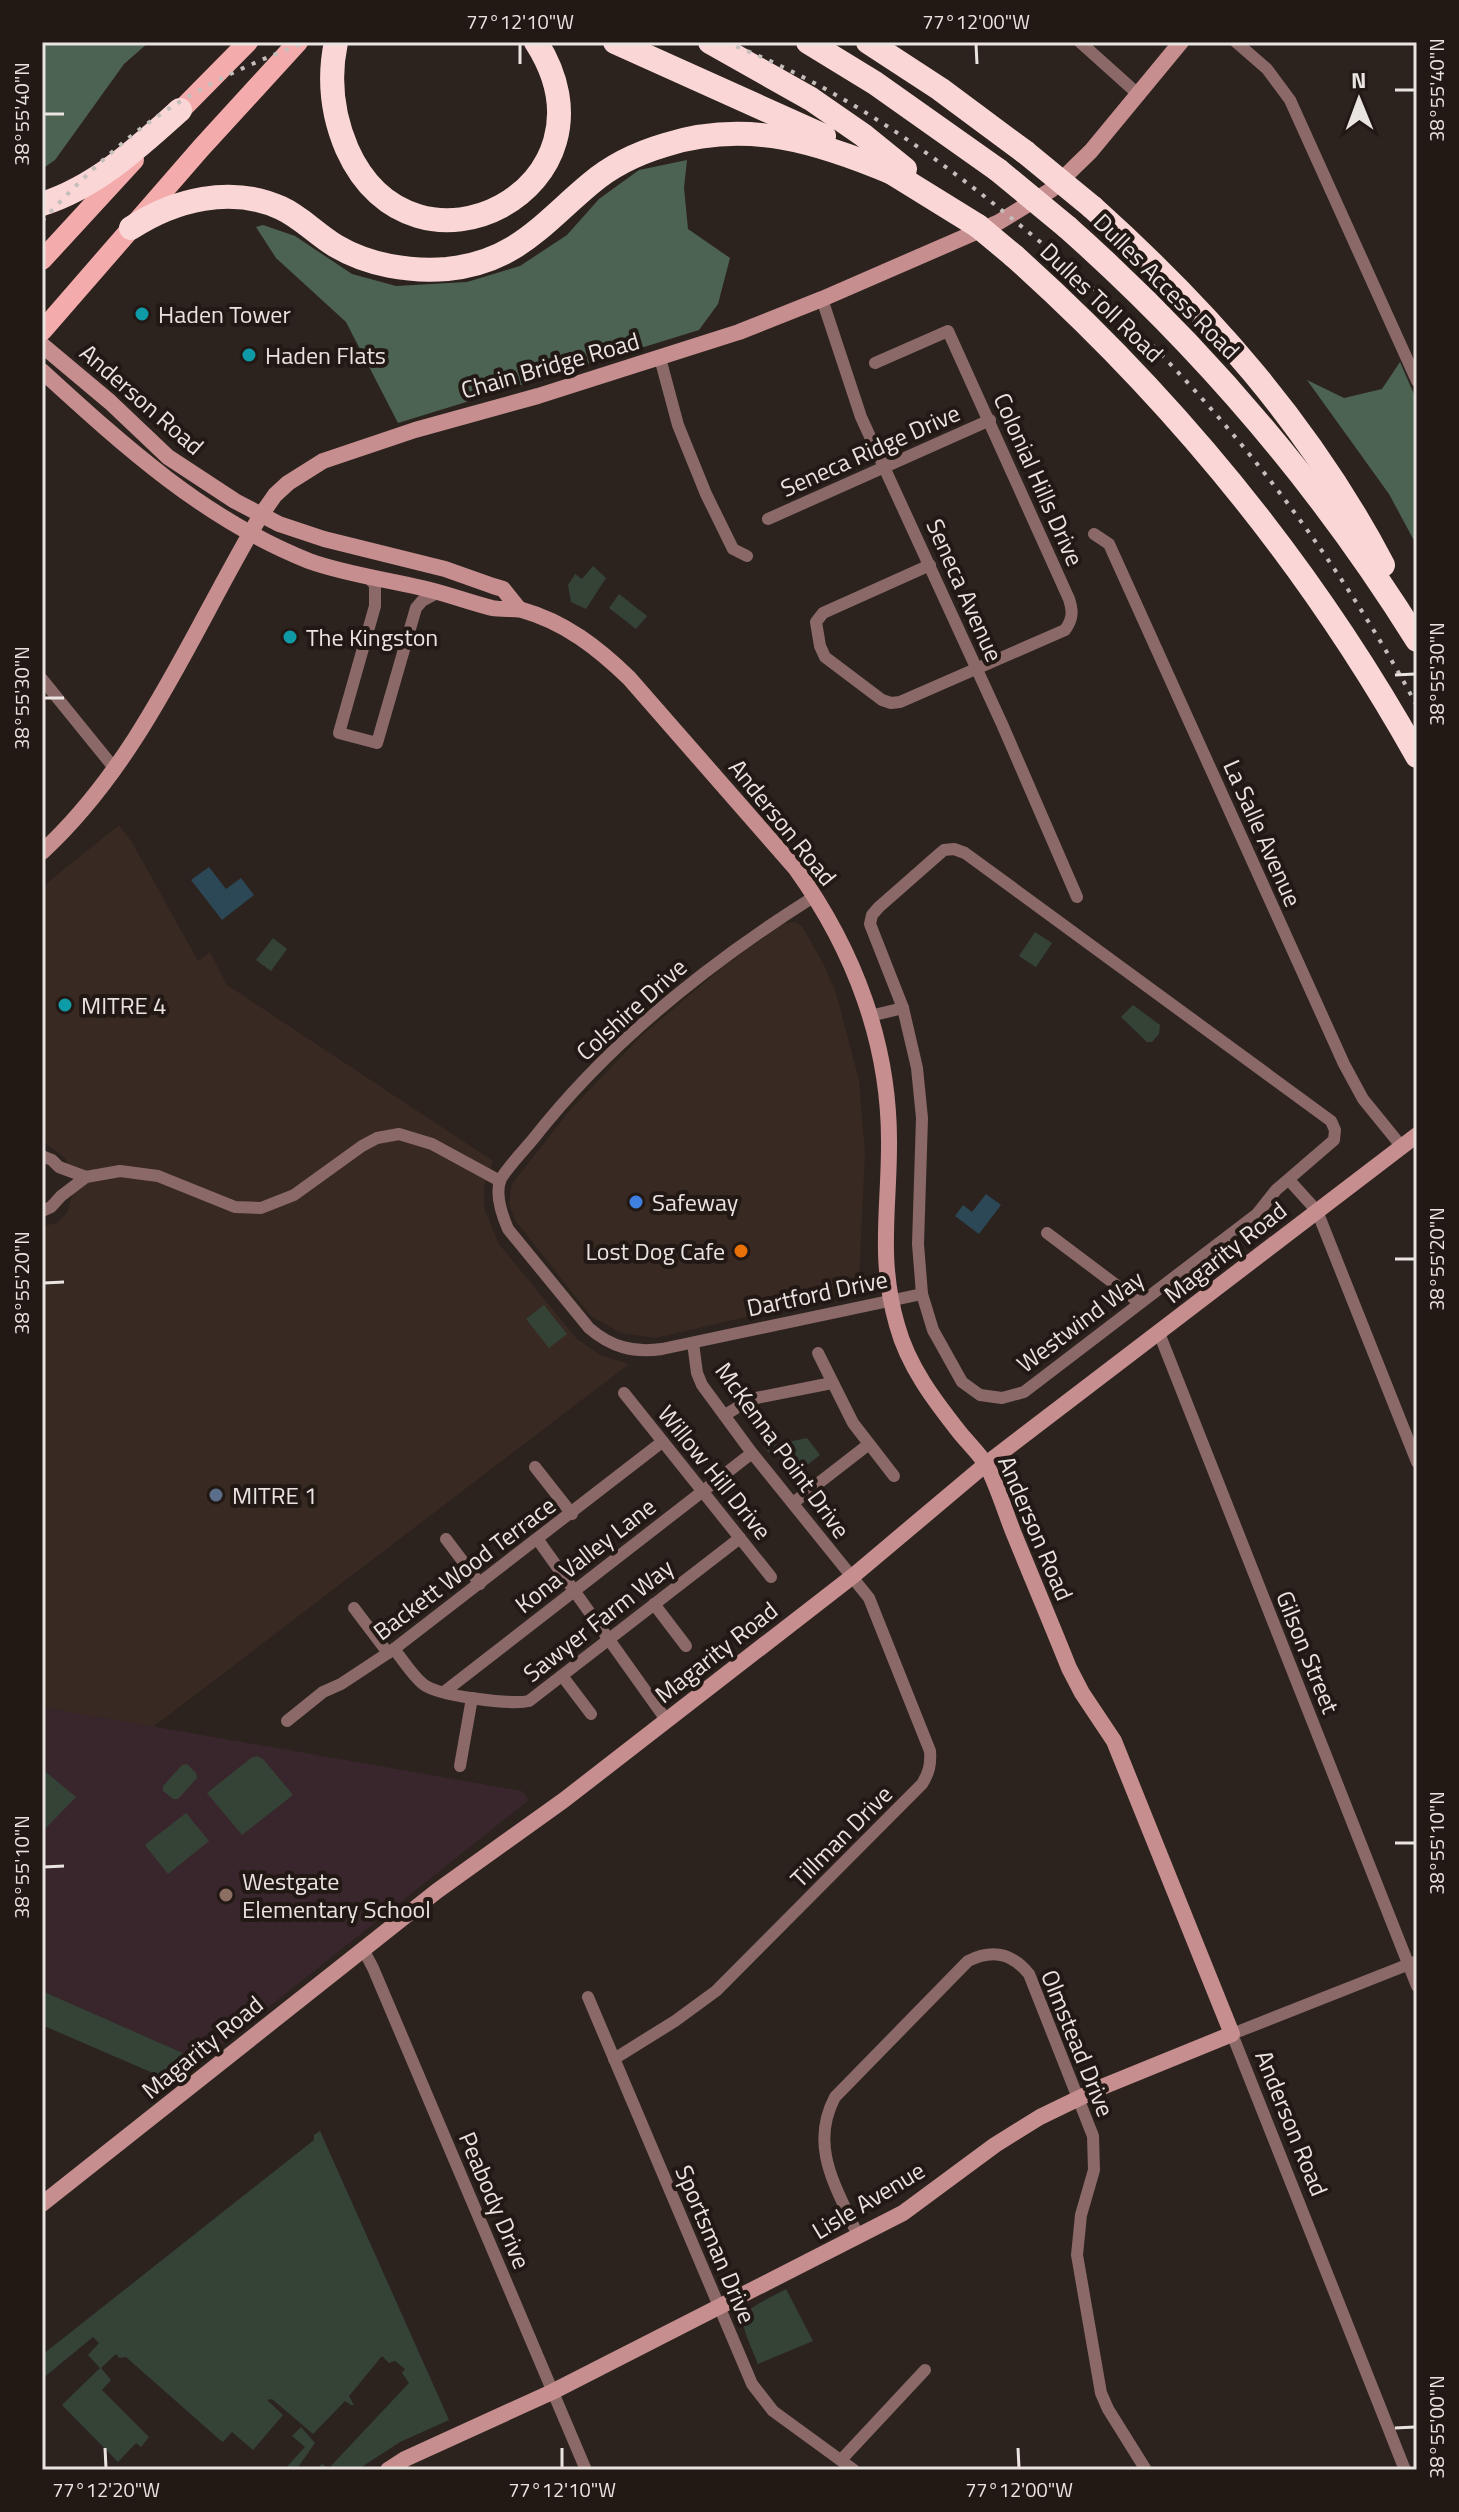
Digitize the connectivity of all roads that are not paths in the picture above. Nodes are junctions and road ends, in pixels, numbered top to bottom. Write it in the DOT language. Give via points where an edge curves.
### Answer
graph roads {
  1 [pos="248,42"];
  2 [pos="298,42"];
  3 [pos="336,42"];
  4 [pos="536,42"];
  5 [pos="615,42"];
  6 [pos="710,42"];
  7 [pos="808,42"];
  8 [pos="868,42"];
  9 [pos="882,42"];
  10 [pos="1080,42"];
  11 [pos="1181,42"];
  12 [pos="1236,42"];
  13 [pos="940,89"];
  14 [pos="1139,95"];
  15 [pos="180,110"];
  16 [pos="895,174"];
  17 [pos="939,199"];
  18 [pos="42,204"];
  19 [pos="131,228"];
  20 [pos="42,260"];
  21 [pos="822,299"];
  22 [pos="42,331"];
  23 [pos="42,345"];
  24 [pos="660,358"];
  25 [pos="875,363"];
  26 [pos="42,371"];
  27 [pos="1417,381"];
  28 [pos="990,420"];
  29 [pos="884,467"];
  30 [pos="261,515"];
  31 [pos="768,519"];
  32 [pos="251,532"];
  33 [pos="1094,534"];
  34 [pos="747,556"];
  35 [pos="930,565"];
  36 [pos="367,576"];
  37 [pos="439,592"];
  38 [pos="519,609"];
  39 [pos="1417,631"];
  40 [pos="1417,640"];
  41 [pos="976,668"];
  42 [pos="42,679"];
  43 [pos="1417,756"];
  44 [pos="115,769"];
  45 [pos="42,852"];
  46 [pos="815,896"];
  47 [pos="1077,897"];
  48 [pos="903,1008"];
  49 [pos="870,1016"];
  50 [pos="1417,1135"];
  51 [pos="1402,1147"];
  52 [pos="42,1156"];
  53 [pos="59,1167"];
  54 [pos="86,1177"];
  55 [pos="1289,1180"];
  56 [pos="500,1181"];
  57 [pos="61,1196"];
  58 [pos="42,1211"];
  59 [pos="1317,1211"];
  60 [pos="1047,1233"];
  61 [pos="922,1294"];
  62 [pos="890,1300"];
  63 [pos="1140,1303"];
  64 [pos="1159,1333"];
  65 [pos="693,1343"];
  66 [pos="818,1353"];
  67 [pos="832,1383"];
  68 [pos="624,1393"];
  69 [pos="725,1415"];
  70 [pos="662,1442"];
  71 [pos="869,1444"];
  72 [pos="752,1453"];
  73 [pos="1417,1462"];
  74 [pos="986,1464"];
  75 [pos="535,1467"];
  76 [pos="894,1476"];
  77 [pos="701,1493"];
  78 [pos="793,1503"];
  79 [pos="572,1514"];
  80 [pos="740,1538"];
  81 [pos="446,1539"];
  82 [pos="538,1540"];
  83 [pos="853,1576"];
  84 [pos="771,1577"];
  85 [pos="480,1584"];
  86 [pos="574,1590"];
  87 [pos="654,1604"];
  88 [pos="354,1608"];
  89 [pos="609,1640"];
  90 [pos="686,1646"];
  91 [pos="391,1651"];
  92 [pos="563,1677"];
  93 [pos="444,1692"];
  94 [pos="472,1698"];
  95 [pos="591,1714"];
  96 [pos="287,1721"];
  97 [pos="667,1721"];
  98 [pos="460,1766"];
  99 [pos="363,1949"];
  100 [pos="1413,1962"];
  101 [pos="1417,1986"];
  102 [pos="588,1997"];
  103 [pos="1232,2034"];
  104 [pos="614,2059"];
  105 [pos="1078,2098"];
  106 [pos="43,2202"];
  107 [pos="858,2236"];
  108 [pos="719,2307"];
  109 [pos="925,2370"];
  110 [pos="552,2392"];
  111 [pos="841,2460"];
  112 [pos="388,2470"];
  113 [pos="586,2470"];
  114 [pos="854,2470"];
  115 [pos="1146,2470"];
  116 [pos="1405,2470"];
  1 -- 15 [label="main road"];
  2 -- 19 [label="main road"];
  3 -- 4 [label="highway" via="331,85 351,157 394,204 424,217 454,221 484,215 520,195 547,160 556,139 557,87"];
  5 -- 16 [label="highway" via="813,130"];
  6 -- 17 [label="highway" via="811,99"];
  7 -- 40 [label="highway, Dulles Access Road, bridge" via="998,170 1163,316 1275,443"];
  8 -- 13 [label="highway"];
  9 -- 13 [label="highway"];
  10 -- 14 [label="street"];
  11 -- 14 [label="street, Chain Bridge Road"];
  12 -- 27 [label="street" via="1267,69 1290,100"];
  13 -- 39 [label="highway, bridge" via="1092,207 1185,296 1272,393 1349,503"];
  14 -- 21 [label="street, Chain Bridge Road" via="1091,151 1025,207"];
  15 -- 18 [label="highway" via="106,172"];
  15 -- 20 [label="main road"];
  16 -- 17 [label="highway"];
  16 -- 19 [label="highway" via="776,136 737,132 679,140 607,170 530,239 504,253 448,269 360,258 282,208 240,197 181,203"];
  17 -- 43 [label="highway, Dulles Toll Road, bridge" via="1014,256 1156,394 1253,508 1355,650"];
  19 -- 22 [label="main road"];
  21 -- 24 [label="street, Chain Bridge Road"];
  21 -- 29 [label="street, Seneca Avenue" via="854,398"];
  23 -- 30 [label="street, Anderson Road" via="168,457"];
  24 -- 30 [label="street, Chain Bridge Road" via="323,461 288,483"];
  24 -- 34 [label="street" via="678,425 706,494 733,549"];
  25 -- 28 [label="street, Colonial Hills Drive" via="948,331"];
  26 -- 32 [label="street, Anderson Road" via="153,470"];
  28 -- 29 [label="street, Seneca Ridge Drive"];
  28 -- 41 [label="street, Colonial Hills Drive" via="1072,610 1065,630"];
  29 -- 31 [label="street, Seneca Ridge Drive"];
  29 -- 35 [label="street, Seneca Avenue"];
  30 -- 32 [label="street, Chain Bridge Road"];
  30 -- 38 [label="street, Anderson Road" via="324,539 473,578 503,589"];
  32 -- 36 [label="street, Anderson Road" via="307,560"];
  32 -- 44 [label="street, Chain Bridge Road"];
  33 -- 51 [label="street, La Salle Avenue" via="1109,544 1344,1064 1363,1099"];
  35 -- 41 [label="street, Seneca Avenue"];
  35 -- 41 [label="street, Colonial Hills Drive" via="823,613 816,622 820,646 825,657 891,703"];
  36 -- 37 [label="street, Anderson Road"];
  36 -- 37 [label="street" via="375,585 375,606 339,733 377,743 416,608"];
  37 -- 38 [label="street, Anderson Road" via="495,609"];
  38 -- 46 [label="street, Anderson Road" via="572,631 612,661"];
  41 -- 47 [label="street, Seneca Avenue"];
  42 -- 44 [label="street"];
  44 -- 45 [label="street, Chain Bridge Road"];
  46 -- 49 [label="street, Anderson Road" via="849,957"];
  46 -- 56 [label="street, Colshire Drive" via="726,955 638,1027 557,1109"];
  48 -- 49 [label="street"];
  48 -- 55 [label="street, Westwind Way" via="870,924 872,915 944,850 954,849 1331,1121 1334,1140"];
  48 -- 61 [label="street, Westwind Way" via="922,1118"];
  49 -- 62 [label="street, Anderson Road" via="888,1109 884,1243"];
  50 -- 51 [label="street, Magarity Road"];
  51 -- 59 [label="street, Magarity Road"];
  52 -- 53 [label="street"];
  53 -- 54 [label="street"];
  53 -- 57 [label="street" via="64,1181"];
  54 -- 56 [label="street" via="139,1172 235,1207 261,1208 294,1195 362,1146 399,1134 432,1144"];
  54 -- 57 [label="street"];
  55 -- 59 [label="street"];
  55 -- 63 [label="street, Westwind Way" via="1257,1214"];
  56 -- 65 [label="street" via="499,1202 508,1229 589,1328 631,1350"];
  57 -- 58 [label="street"];
  59 -- 64 [label="street, Magarity Road"];
  59 -- 73 [label="street"];
  60 -- 63 [label="street"];
  61 -- 62 [label="street, Dartford Drive"];
  61 -- 63 [label="street, Westwind Way" via="933,1330 962,1382 980,1395 1002,1398 1024,1392"];
  62 -- 65 [label="street, Dartford Drive"];
  62 -- 74 [label="street, Anderson Road" via="921,1380"];
  64 -- 74 [label="street, Magarity Road"];
  64 -- 100 [label="street, Gilson Street"];
  65 -- 69 [label="street, McKenna Point Drive" via="702,1385"];
  66 -- 67 [label="street"];
  67 -- 69 [label="street" via="751,1399"];
  67 -- 71 [label="street"];
  68 -- 70 [label="street, Willow Hill Drive"];
  69 -- 72 [label="street, McKenna Point Drive"];
  70 -- 77 [label="street, Willow Hill Drive"];
  70 -- 79 [label="street, Backett Wood Terrace"];
  71 -- 76 [label="street"];
  71 -- 78 [label="street"];
  72 -- 77 [label="street, Kona Valley Lane"];
  72 -- 78 [label="street, McKenna Point Drive"];
  74 -- 83 [label="street, Magarity Road"];
  74 -- 103 [label="street, Anderson Road" via="1069,1668 1114,1741"];
  75 -- 79 [label="street"];
  77 -- 80 [label="street, Willow Hill Drive"];
  77 -- 86 [label="street, Kona Valley Lane"];
  78 -- 83 [label="street, McKenna Point Drive"];
  79 -- 82 [label="street, Backett Wood Terrace"];
  80 -- 84 [label="street, Willow Hill Drive"];
  80 -- 87 [label="street, Sawyer Farm Way"];
  81 -- 85 [label="street"];
  82 -- 85 [label="street, Backett Wood Terrace"];
  82 -- 86 [label="street"];
  83 -- 97 [label="street, Magarity Road"];
  83 -- 104 [label="street, Tillman Drive" via="869,1598 930,1751 928,1775 716,1991"];
  85 -- 91 [label="street, Backett Wood Terrace"];
  86 -- 89 [label="street"];
  86 -- 93 [label="street, Kona Valley Lane"];
  87 -- 89 [label="street, Sawyer Farm Way"];
  87 -- 90 [label="street"];
  88 -- 91 [label="street, Sawyer Farm Way"];
  89 -- 92 [label="street, Sawyer Farm Way"];
  89 -- 97 [label="street"];
  91 -- 93 [label="street, Sawyer Farm Way" via="423,1684"];
  91 -- 96 [label="street, Backett Wood Terrace"];
  92 -- 94 [label="street, Sawyer Farm Way" via="529,1701"];
  92 -- 95 [label="street"];
  93 -- 94 [label="street, Sawyer Farm Way"];
  94 -- 98 [label="street"];
  97 -- 99 [label="street, Magarity Road"];
  99 -- 106 [label="street, Magarity Road"];
  99 -- 110 [label="street, Peabody Drive"];
  100 -- 101 [label="street, Gilson Street"];
  100 -- 103 [label="street, Lisle Avenue"];
  102 -- 104 [label="street, Sportsman Drive"];
  103 -- 105 [label="street, Lisle Avenue"];
  103 -- 116 [label="street, Anderson Road"];
  104 -- 108 [label="street, Sportsman Drive"];
  105 -- 107 [label="street, Lisle Avenue" via="995,2145 912,2207"];
  105 -- 107 [label="street, Olmstead Drive" via="1029,1974 1000,1954 968,1961 828,2110 825,2158"];
  105 -- 115 [label="street, Olmstead Drive" via="1095,2154 1077,2255 1101,2393"];
  107 -- 108 [label="street, Lisle Avenue"];
  108 -- 110 [label="street, Lisle Avenue"];
  108 -- 111 [label="street, Sportsman Drive" via="762,2399"];
  109 -- 111 [label="street"];
  110 -- 112 [label="street, Lisle Avenue"];
  110 -- 113 [label="street, Peabody Drive"];
  111 -- 114 [label="street, Sportsman Drive"];
}
